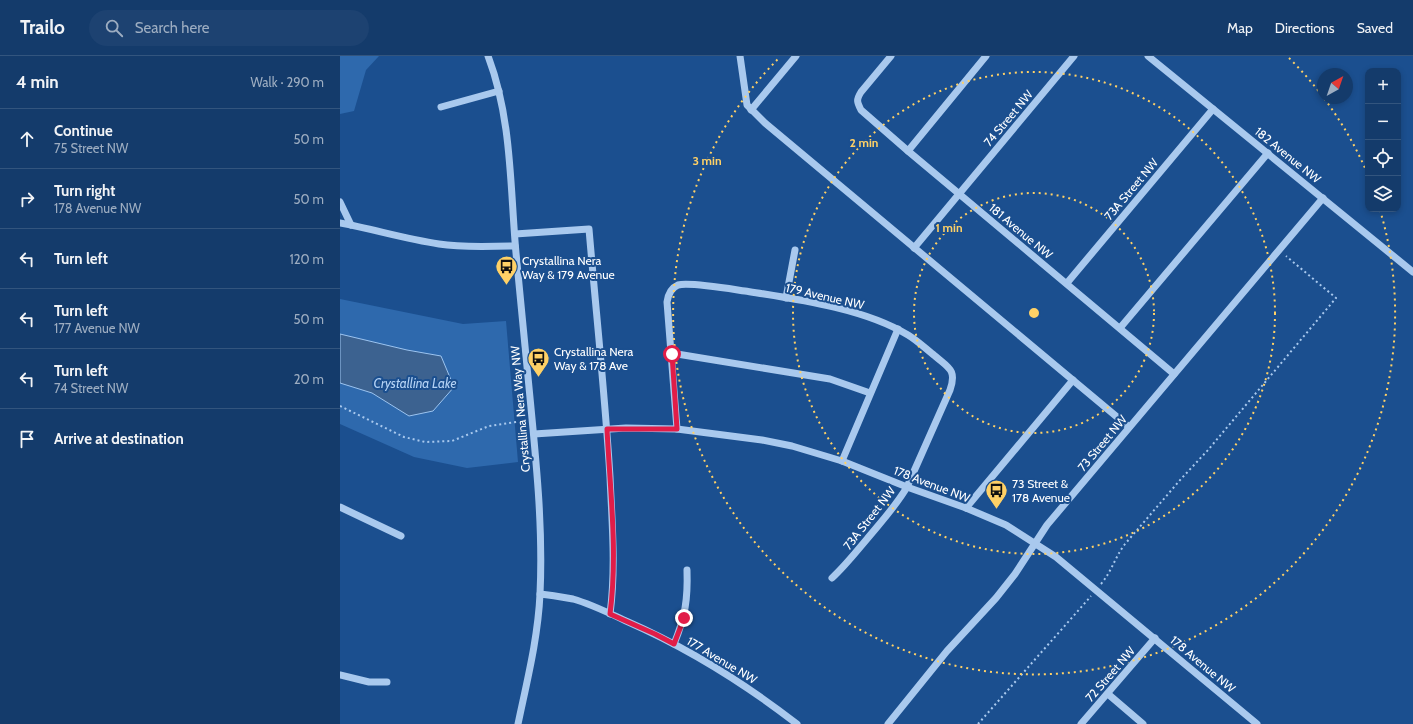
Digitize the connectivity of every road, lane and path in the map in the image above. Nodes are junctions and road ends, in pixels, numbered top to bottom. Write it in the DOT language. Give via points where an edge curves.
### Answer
graph roads {
  1 [pos="488,56"];
  2 [pos="740,56"];
  3 [pos="796,56"];
  4 [pos="891,56"];
  5 [pos="986,56"];
  6 [pos="1074,56"];
  7 [pos="1148,56"];
  8 [pos="499,91"];
  9 [pos="441,107"];
  10 [pos="1213,109"];
  11 [pos="750,110"];
  12 [pos="908,151"];
  13 [pos="1268,153"];
  14 [pos="960,194"];
  15 [pos="1323,198"];
  16 [pos="340,202"];
  17 [pos="340,223"];
  18 [pos="351,225"];
  19 [pos="515,234"];
  20 [pos="516,246"];
  21 [pos="914,248"];
  22 [pos="795,250"];
  23 [pos="1279,250"];
  24 [pos="1413,272"];
  25 [pos="1067,283"];
  26 [pos="786,298"];
  27 [pos="1120,328"];
  28 [pos="898,330"];
  29 [pos="672,354"];
  30 [pos="1174,374"];
  31 [pos="953,378"];
  32 [pos="1073,380"];
  33 [pos="870,393"];
  34 [pos="340,406"];
  35 [pos="522,421"];
  36 [pos="1129,427"];
  37 [pos="607,429"];
  38 [pos="677,429"];
  39 [pos="534,434"];
  40 [pos="842,461"];
  41 [pos="907,487"];
  42 [pos="340,506"];
  43 [pos="966,508"];
  44 [pos="401,536"];
  45 [pos="1036,543"];
  46 [pos="687,570"];
  47 [pos="832,578"];
  48 [pos="1101,584"];
  49 [pos="540,594"];
  50 [pos="1092,594"];
  51 [pos="610,614"];
  52 [pos="1155,638"];
  53 [pos="674,644"];
  54 [pos="340,676"];
  55 [pos="387,682"];
  56 [pos="1108,694"];
  57 [pos="518,724"];
  58 [pos="797,724"];
  59 [pos="888,724"];
  60 [pos="978,724"];
  61 [pos="1081,724"];
  62 [pos="1143,724"];
  63 [pos="1257,724"];
  1 -- 8 [label="street, Crystallina Nera Way NW"];
  2 -- 11 [label="street" via="747,105"];
  3 -- 11 [label="street"];
  4 -- 12 [label="street, 181 Avenue NW" via="861,92 857,102 861,110"];
  5 -- 12 [label="street"];
  6 -- 14 [label="street, 74 Street NW"];
  7 -- 10 [label="street, 182 Avenue NW"];
  8 -- 9 [label="street"];
  8 -- 19 [label="street, Crystallina Nera Way NW" via="507,136"];
  10 -- 13 [label="street, 182 Avenue NW"];
  10 -- 25 [label="street, 73A Street NW"];
  11 -- 21 [label="street"];
  12 -- 14 [label="street, 181 Avenue NW"];
  13 -- 15 [label="street, 182 Avenue NW"];
  13 -- 27 [label="street"];
  14 -- 21 [label="street, 74 Street NW"];
  14 -- 25 [label="street, 181 Avenue NW"];
  15 -- 23 [label="street, 73 Street NW"];
  15 -- 24 [label="street, 182 Avenue NW"];
  16 -- 18 [label="street"];
  17 -- 18 [label="street"];
  18 -- 20 [label="street" via="440,244"];
  19 -- 20 [label="street, Crystallina Nera Way NW"];
  19 -- 37 [label="street" via="588,229"];
  20 -- 39 [label="street, Crystallina Nera Way NW"];
  21 -- 32 [label="street"];
  22 -- 26 [label="street"];
  23 -- 30 [label="street, 73 Street NW"];
  23 -- 48 [label="path" via="1336,298 1125,544"];
  25 -- 27 [label="street, 181 Avenue NW"];
  26 -- 28 [label="street, 179 Avenue NW" via="854,313"];
  26 -- 29 [label="street, 179 Avenue NW" via="726,288 678,285 668,294 667,302"];
  27 -- 30 [label="street, 181 Avenue NW"];
  28 -- 31 [label="street, 179 Avenue NW" via="917,341 950,369"];
  28 -- 33 [label="street"];
  29 -- 33 [label="street" via="830,379"];
  29 -- 38 [label="street"];
  30 -- 36 [label="street, 73 Street NW"];
  31 -- 41 [label="street, 73A Street NW"];
  32 -- 36 [label="street"];
  32 -- 43 [label="street"];
  33 -- 40 [label="street"];
  34 -- 35 [label="path" via="404,437 425,442 452,441 489,426"];
  36 -- 45 [label="street, 73 Street NW" via="1047,525"];
  37 -- 38 [label="street, 178 Avenue NW"];
  37 -- 39 [label="street, 178 Avenue NW"];
  37 -- 51 [label="street" via="613,543 613,593"];
  38 -- 40 [label="street, 178 Avenue NW" via="792,446"];
  39 -- 49 [label="street, Crystallina Nera Way NW" via="540,532"];
  40 -- 41 [label="street, 178 Avenue NW"];
  41 -- 43 [label="street, 178 Avenue NW"];
  41 -- 47 [label="street, 73A Street NW"];
  42 -- 44 [label="street"];
  43 -- 45 [label="street, 178 Avenue NW"];
  45 -- 52 [label="street, 178 Avenue NW"];
  45 -- 59 [label="street, 73 Street NW" via="1016,574 947,651"];
  46 -- 53 [label="street" via="688,592 684,618"];
  49 -- 51 [label="street, 177 Avenue NW" via="574,599"];
  49 -- 57 [label="street, Crystallina Nera Way NW" via="538,621"];
  50 -- 60 [label="path"];
  51 -- 53 [label="street, 177 Avenue NW"];
  52 -- 56 [label="street, 72 Street NW"];
  52 -- 63 [label="street, 178 Avenue NW"];
  53 -- 58 [label="street, 177 Avenue NW" via="738,682"];
  54 -- 55 [label="street" via="369,682"];
  56 -- 61 [label="street, 72 Street NW"];
  56 -- 62 [label="street"];
}
